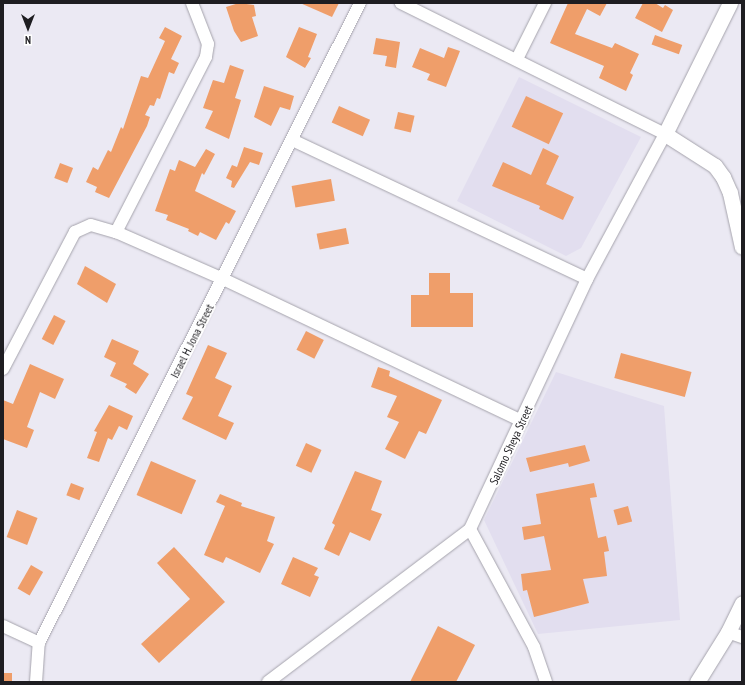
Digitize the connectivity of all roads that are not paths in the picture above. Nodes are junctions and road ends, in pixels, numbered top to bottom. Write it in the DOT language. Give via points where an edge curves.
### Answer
graph roads {
  1 [pos="192,3"];
  2 [pos="360,3"];
  3 [pos="401,3"];
  4 [pos="545,3"];
  5 [pos="730,3"];
  6 [pos="518,59"];
  7 [pos="665,134"];
  8 [pos="292,140"];
  9 [pos="116,232"];
  10 [pos="742,247"];
  11 [pos="223,279"];
  12 [pos="587,279"];
  13 [pos="3,369"];
  14 [pos="522,421"];
  15 [pos="470,529"];
  16 [pos="742,603"];
  17 [pos="3,626"];
  18 [pos="735,635"];
  19 [pos="39,643"];
  20 [pos="36,682"];
  21 [pos="268,682"];
  22 [pos="546,682"];
  23 [pos="697,682"];
  1 -- 9 [label="street" via="208,44 206,56"];
  2 -- 8 [label="street, Israel H. Jona Street"];
  3 -- 6 [label="street"];
  4 -- 6 [label="street"];
  5 -- 7 [label="street"];
  6 -- 7 [label="street"];
  7 -- 10 [label="street" via="715,166 723,177 730,193"];
  7 -- 12 [label="street, Salomo Sheya Street"];
  8 -- 11 [label="street, Israel H. Jona Street"];
  8 -- 12 [label="street"];
  9 -- 11 [label="street"];
  9 -- 13 [label="street" via="91,225 75,232"];
  11 -- 14 [label="street"];
  11 -- 19 [label="street, Israel H. Jona Street"];
  12 -- 14 [label="street, Salomo Sheya Street"];
  14 -- 15 [label="street, Salomo Sheya Street"];
  15 -- 21 [label="street, Salomo Sheya Street"];
  15 -- 22 [label="street" via="534,646"];
  16 -- 18 [label="street"];
  17 -- 19 [label="street"];
  18 -- 23 [label="street"];
  19 -- 20 [label="street, Israel H. Jona Street"];
}
